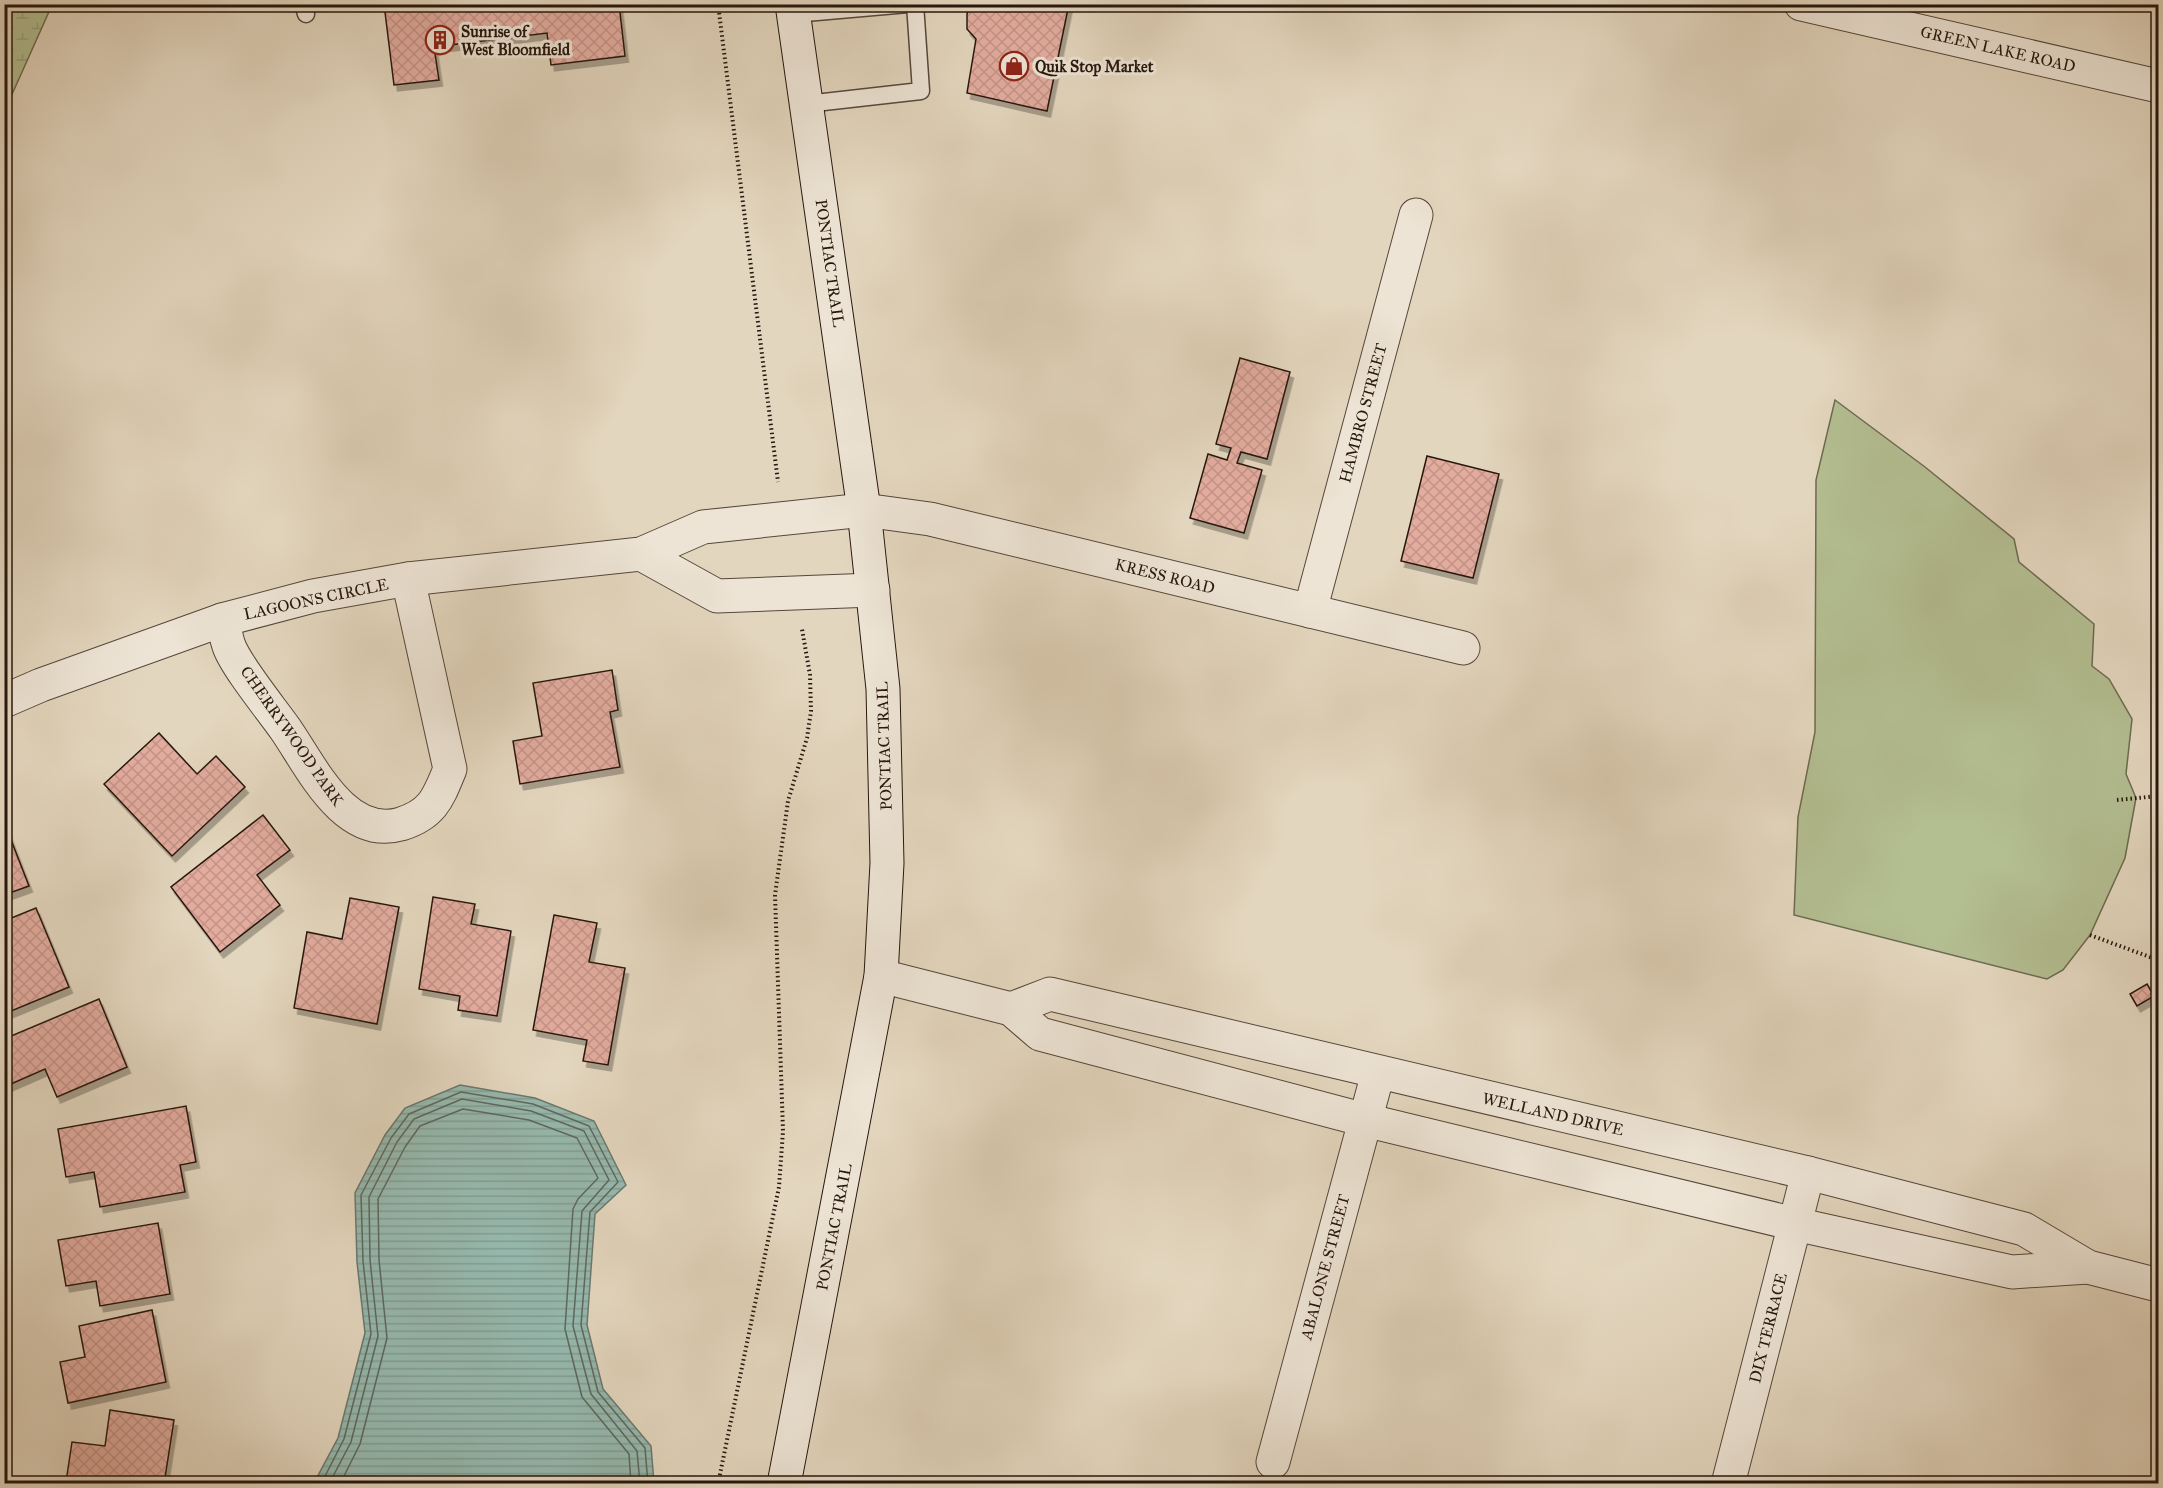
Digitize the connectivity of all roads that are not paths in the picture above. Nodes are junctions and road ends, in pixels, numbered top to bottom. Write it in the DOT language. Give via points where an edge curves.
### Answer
graph roads {
  1 [pos="908,4"];
  2 [pos="915,4"];
  3 [pos="1802,4"];
  4 [pos="793,9"];
  5 [pos="2158,86"];
  6 [pos="806,104"];
  7 [pos="1416,215"];
  8 [pos="864,510"];
  9 [pos="642,554"];
  10 [pos="408,579"];
  11 [pos="873,591"];
  12 [pos="1310,611"];
  13 [pos="222,620"];
  14 [pos="1463,648"];
  15 [pos="4,700"];
  16 [pos="881,976"];
  17 [pos="1011,1009"];
  18 [pos="1378,1073"];
  19 [pos="1365,1120"];
  20 [pos="1808,1173"];
  21 [pos="1795,1224"];
  22 [pos="2088,1267"];
  23 [pos="2158,1285"];
  24 [pos="1273,1462"];
  25 [pos="784,1484"];
  26 [pos="1728,1484"];
  1 -- 4 [label="lane"];
  2 -- 6 [label="lane" via="921,91"];
  3 -- 5 [label="street, GREEN LAKE ROAD"];
  4 -- 6 [label="street, PONTIAC TRAIL"];
  6 -- 8 [label="street, PONTIAC TRAIL"];
  7 -- 12 [label="street, HAMBRO STREET"];
  8 -- 9 [label="street, LAGOONS CIRCLE" via="703,527"];
  8 -- 11 [label="street, PONTIAC TRAIL"];
  8 -- 12 [label="street, KRESS ROAD" via="930,519"];
  9 -- 10 [label="street, LAGOONS CIRCLE"];
  9 -- 11 [label="street" via="717,596"];
  10 -- 13 [label="street, LAGOONS CIRCLE" via="313,596"];
  10 -- 13 [label="street, CHERRYWOOD PARK" via="450,769 439,795 421,818 385,828 359,822 322,782 230,649"];
  11 -- 16 [label="street, PONTIAC TRAIL" via="887,772"];
  12 -- 14 [label="street, KRESS ROAD"];
  13 -- 15 [label="street, LAGOONS CIRCLE"];
  16 -- 17 [label="street, WELLAND DRIVE"];
  16 -- 25 [label="street, PONTIAC TRAIL"];
  17 -- 18 [label="street, WELLAND DRIVE" via="1050,994"];
  17 -- 19 [label="street, WELLAND DRIVE" via="1040,1034"];
  18 -- 19 [label="street, ABALONE STREET"];
  18 -- 20 [label="street, WELLAND DRIVE"];
  19 -- 21 [label="street, WELLAND DRIVE"];
  19 -- 24 [label="street, ABALONE STREET"];
  20 -- 21 [label="street, DIX TERRACE"];
  20 -- 22 [label="street, WELLAND DRIVE" via="2024,1229"];
  21 -- 22 [label="street, WELLAND DRIVE" via="2012,1272"];
  21 -- 26 [label="street, DIX TERRACE"];
  22 -- 23 [label="street, WELLAND DRIVE"];
}
